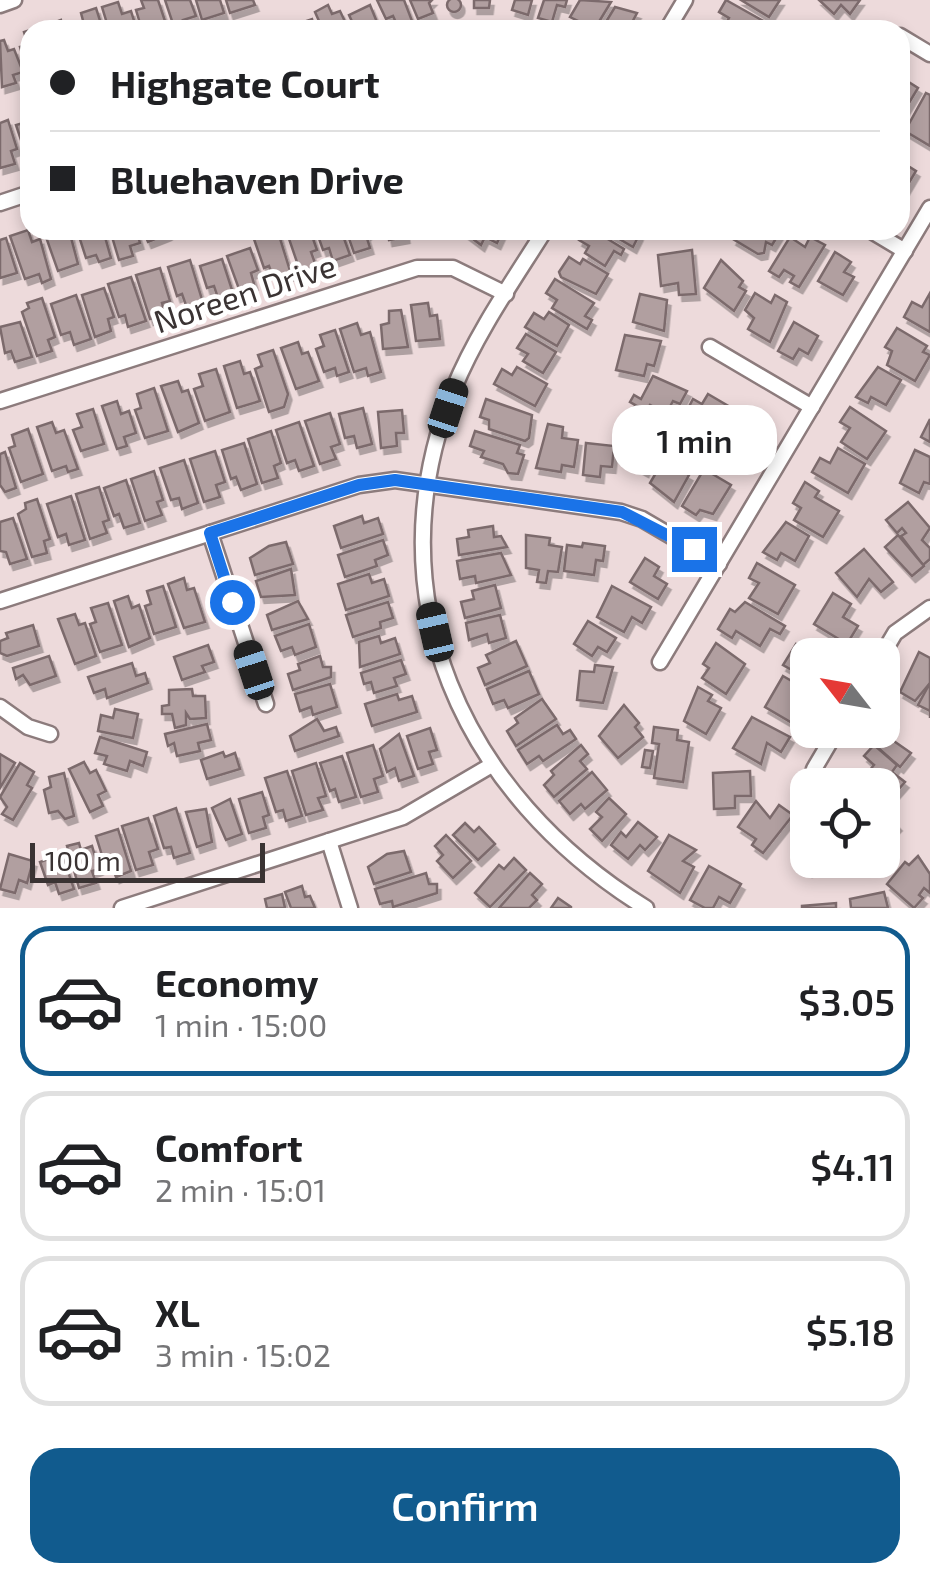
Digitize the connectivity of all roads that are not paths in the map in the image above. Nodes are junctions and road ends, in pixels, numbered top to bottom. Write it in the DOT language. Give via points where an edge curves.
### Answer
graph roads {
  1 [pos="14,0"];
  2 [pos="0,5"];
  3 [pos="930,208"];
  4 [pos="538,240"];
  5 [pos="887,240"];
  6 [pos="904,250"];
  7 [pos="506,294"];
  8 [pos="710,347"];
  9 [pos="0,402"];
  10 [pos="812,407"];
  11 [pos="428,484"];
  12 [pos="210,533"];
  13 [pos="719,564"];
  14 [pos="0,601"];
  15 [pos="930,608"];
  16 [pos="892,638"];
  17 [pos="660,662"];
  18 [pos="266,704"];
  19 [pos="0,707"];
  20 [pos="50,734"];
  21 [pos="826,748"];
  22 [pos="490,766"];
  23 [pos="814,768"];
  24 [pos="329,841"];
  25 [pos="122,908"];
  26 [pos="350,908"];
  27 [pos="646,908"];
  1 -- 2 [label="street"];
  3 -- 6 [label="street"];
  4 -- 7 [label="street"];
  5 -- 6 [label="street"];
  6 -- 10 [label="street"];
  7 -- 9 [label="street, Noreen Drive" via="453,268 417,268"];
  7 -- 11 [label="street" via="454,388"];
  8 -- 10 [label="street"];
  10 -- 13 [label="street"];
  11 -- 12 [label="street" via="377,481"];
  11 -- 13 [label="street" via="622,512"];
  11 -- 22 [label="street" via="430,612 453,693"];
  12 -- 14 [label="street"];
  12 -- 18 [label="street"];
  13 -- 17 [label="street"];
  15 -- 16 [label="street"];
  19 -- 20 [label="street"];
  21 -- 23 [label="street"];
  22 -- 24 [label="street" via="427,806"];
  22 -- 27 [label="street" via="570,857"];
  24 -- 25 [label="street"];
  24 -- 26 [label="street"];
}
